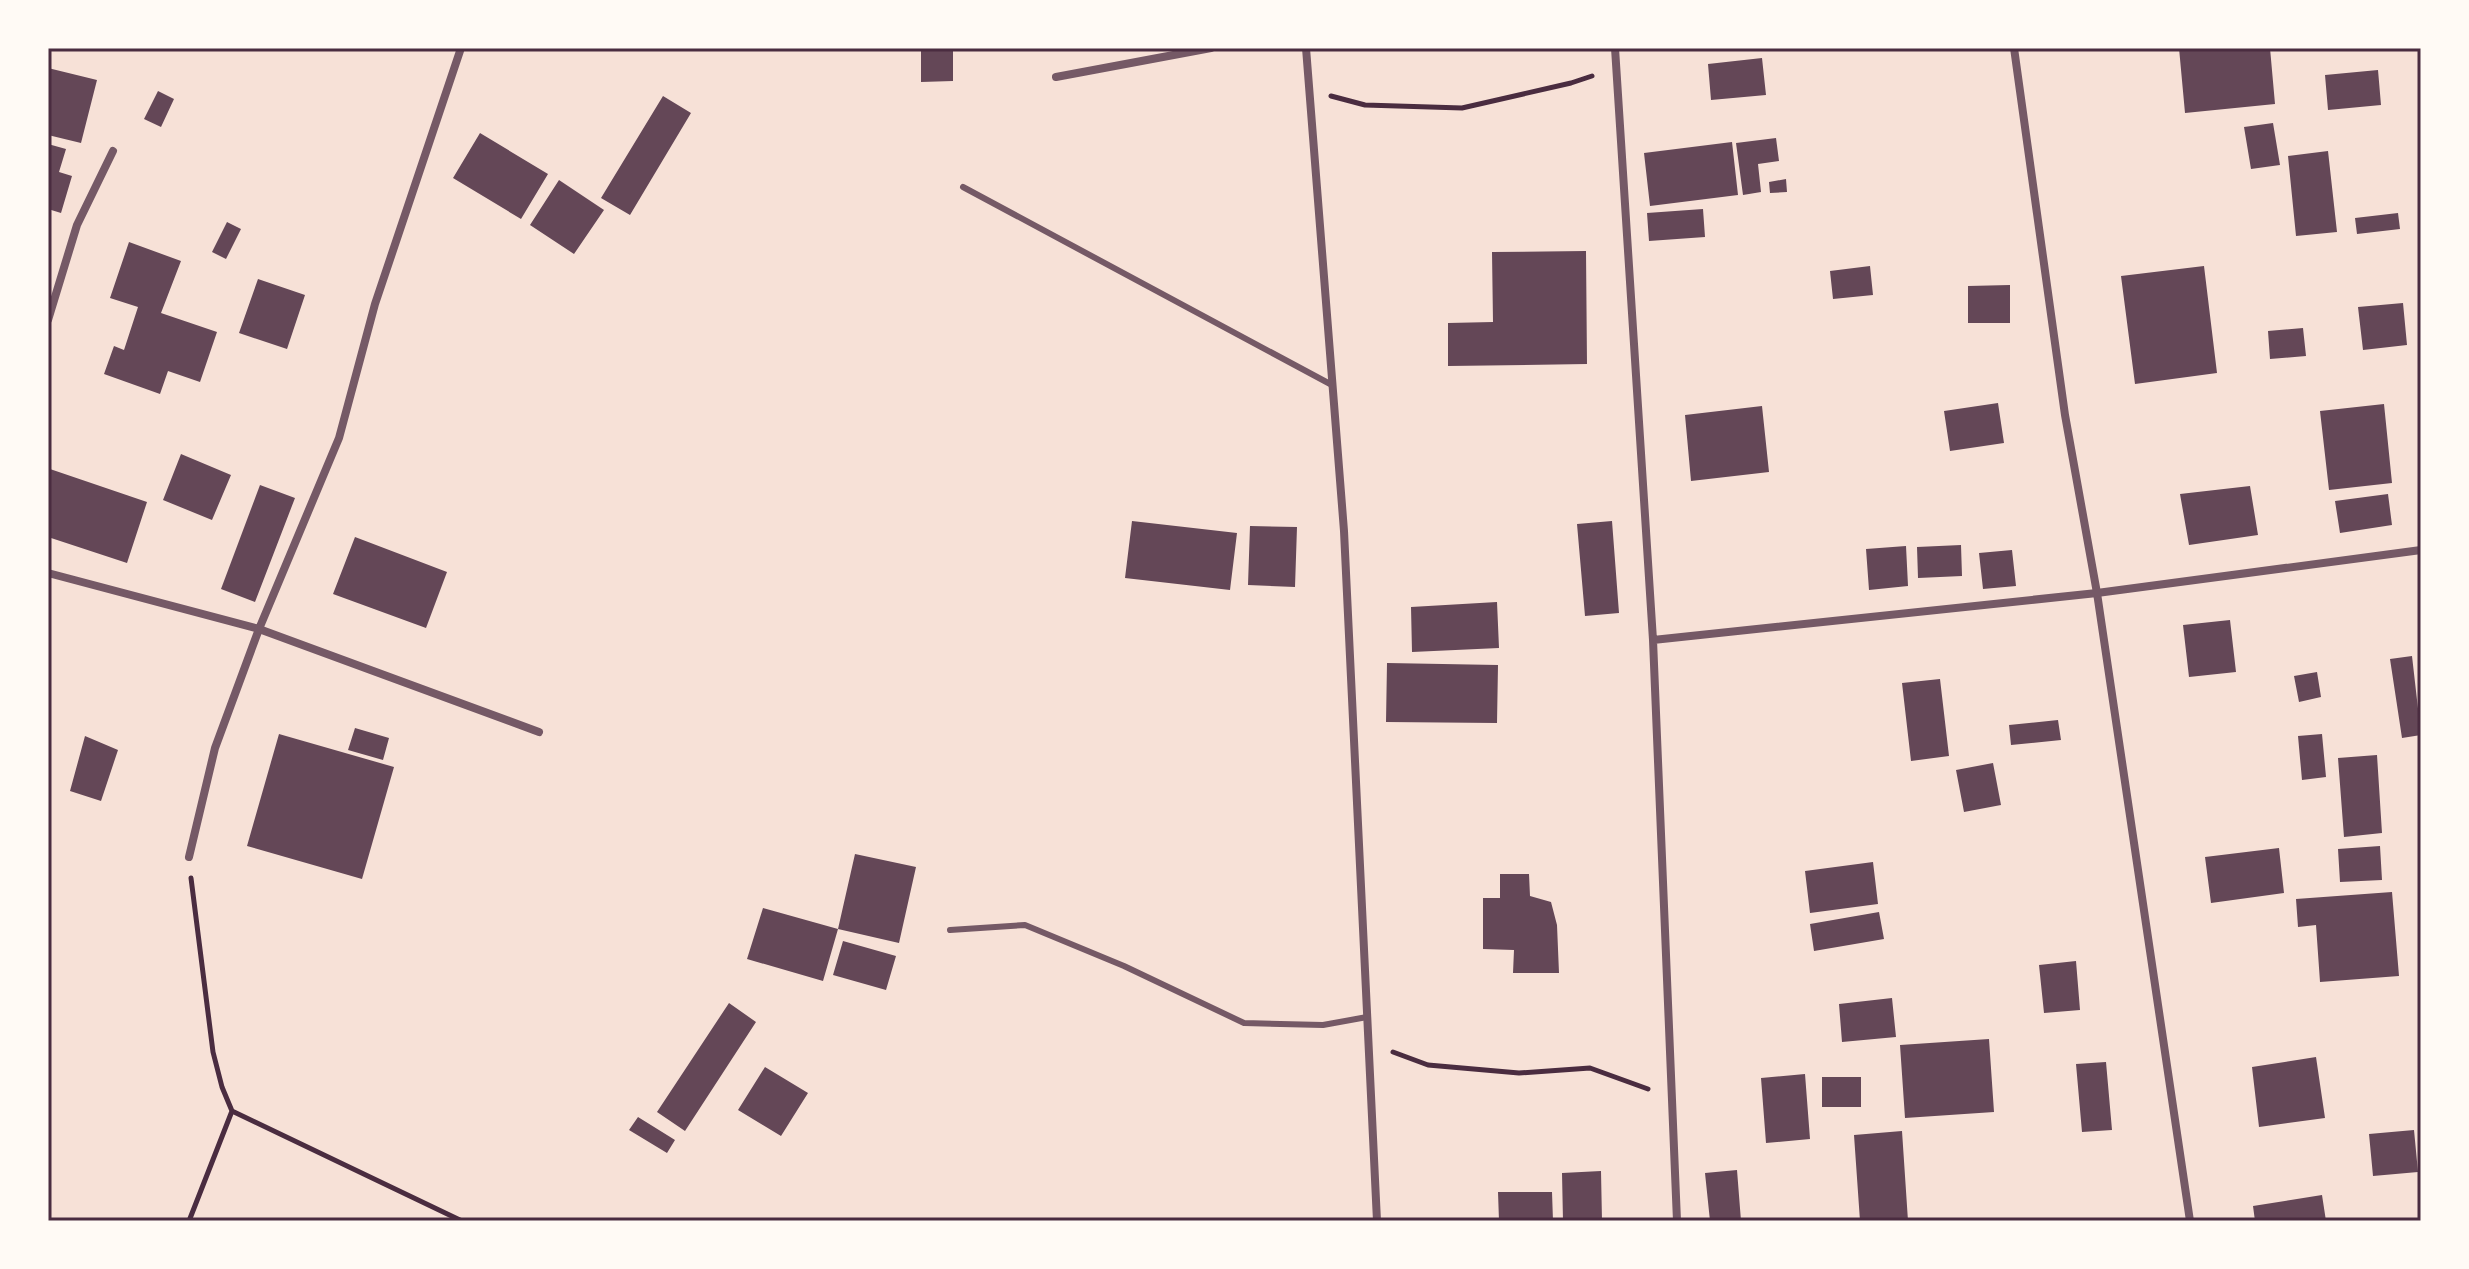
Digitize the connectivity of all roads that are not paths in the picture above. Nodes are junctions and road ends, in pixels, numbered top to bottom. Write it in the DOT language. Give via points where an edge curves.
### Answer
graph roads {
  1 [pos="461,48"];
  2 [pos="1211,48"];
  3 [pos="1306,48"];
  4 [pos="1615,48"];
  5 [pos="2014,48"];
  6 [pos="1056,77"];
  7 [pos="113,151"];
  8 [pos="963,187"];
  9 [pos="48,320"];
  10 [pos="1332,385"];
  11 [pos="2421,550"];
  12 [pos="48,573"];
  13 [pos="2097,593"];
  14 [pos="259,629"];
  15 [pos="1653,640"];
  16 [pos="539,732"];
  17 [pos="189,857"];
  18 [pos="950,930"];
  19 [pos="1367,1017"];
  20 [pos="1377,1221"];
  21 [pos="1677,1221"];
  22 [pos="2190,1221"];
  1 -- 14 [label="street" via="375,304 339,438"];
  2 -- 6 [label="street"];
  3 -- 10 [label="street"];
  4 -- 15 [label="street"];
  5 -- 13 [label="street" via="2065,415"];
  7 -- 9 [label="street" via="77,225"];
  8 -- 10 [label="lane"];
  10 -- 19 [label="street"];
  11 -- 13 [label="street"];
  12 -- 14 [label="street"];
  13 -- 15 [label="street"];
  13 -- 22 [label="street"];
  14 -- 16 [label="street"];
  14 -- 17 [label="street" via="215,748"];
  15 -- 21 [label="street"];
  18 -- 19 [label="lane" via="1025,925 1244,1023 1323,1025"];
  19 -- 20 [label="street"];
}
